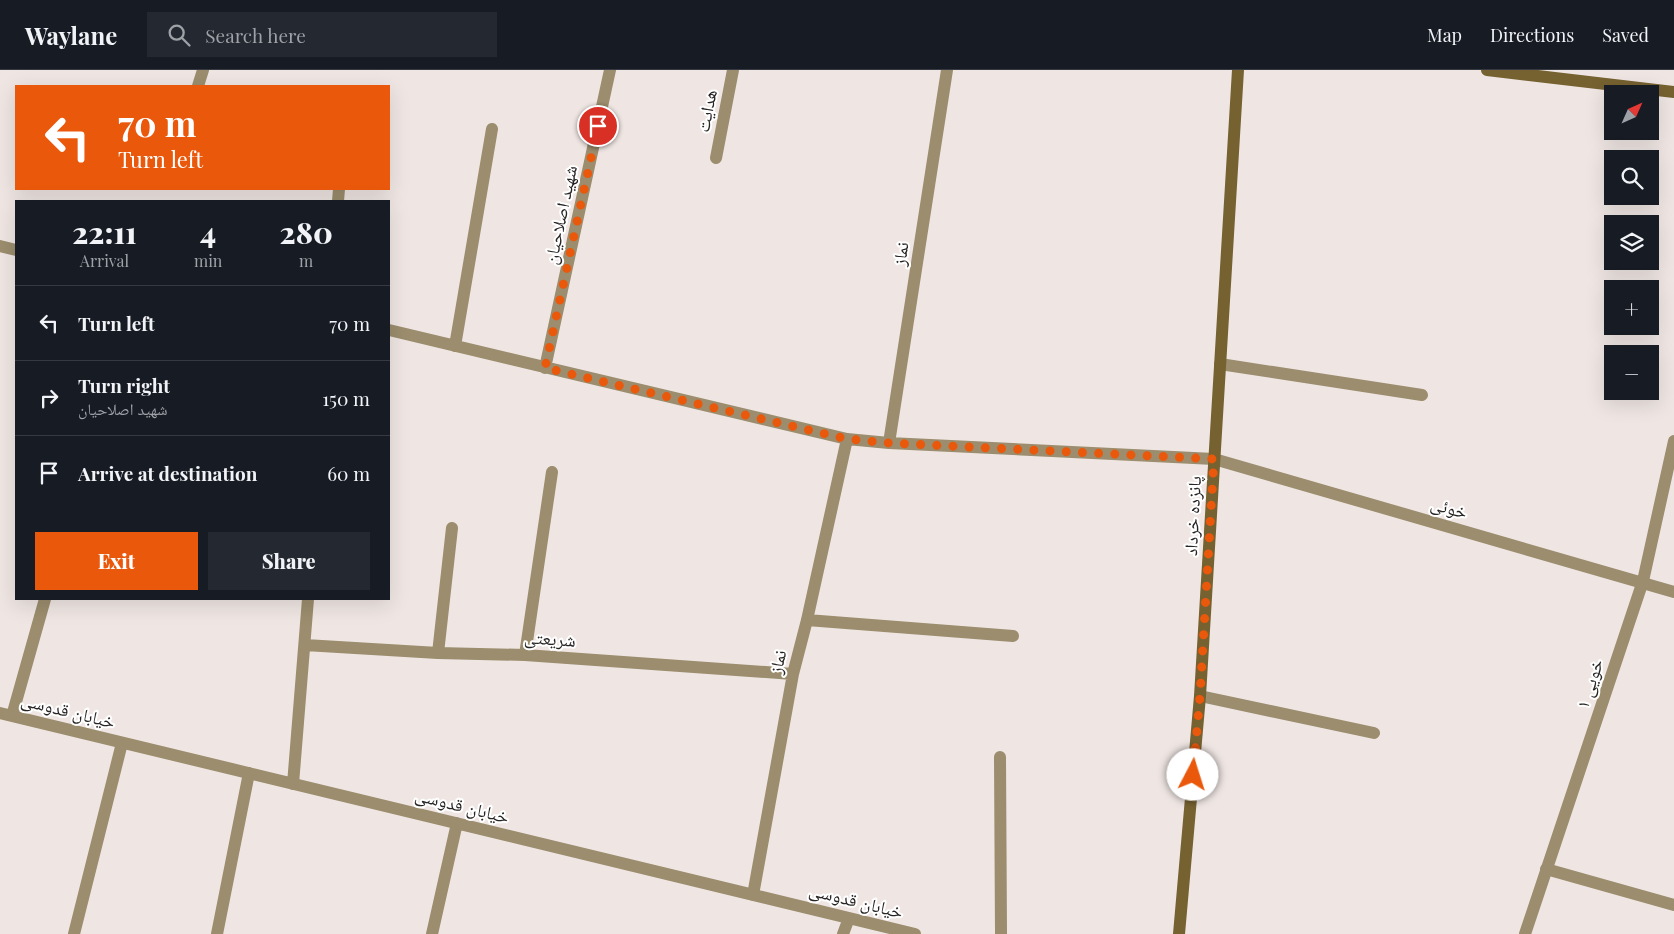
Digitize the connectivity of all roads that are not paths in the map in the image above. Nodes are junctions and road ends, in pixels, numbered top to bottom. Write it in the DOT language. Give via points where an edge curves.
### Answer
graph roads {
  1 [pos="202,70"];
  2 [pos="610,70"];
  3 [pos="733,70"];
  4 [pos="947,70"];
  5 [pos="1238,70"];
  6 [pos="1487,70"];
  7 [pos="198,85"];
  8 [pos="1674,92"];
  9 [pos="492,129"];
  10 [pos="716,158"];
  11 [pos="0,246"];
  12 [pos="15,250"];
  13 [pos="390,330"];
  14 [pos="454,346"];
  15 [pos="1220,364"];
  16 [pos="545,368"];
  17 [pos="1422,394"];
  18 [pos="847,439"];
  19 [pos="1674,441"];
  20 [pos="889,443"];
  21 [pos="1214,459"];
  22 [pos="552,472"];
  23 [pos="452,528"];
  24 [pos="1642,581"];
  25 [pos="1674,592"];
  26 [pos="45,600"];
  27 [pos="308,600"];
  28 [pos="807,620"];
  29 [pos="1013,636"];
  30 [pos="304,645"];
  31 [pos="438,654"];
  32 [pos="525,655"];
  33 [pos="793,674"];
  34 [pos="1200,696"];
  35 [pos="6,714"];
  36 [pos="1374,733"];
  37 [pos="122,742"];
  38 [pos="1000,757"];
  39 [pos="249,773"];
  40 [pos="293,784"];
  41 [pos="457,823"];
  42 [pos="1546,869"];
  43 [pos="753,895"];
  44 [pos="1674,905"];
  45 [pos="849,918"];
  46 [pos="74,934"];
  47 [pos="217,934"];
  48 [pos="432,934"];
  49 [pos="843,934"];
  50 [pos="915,934"];
  51 [pos="1001,934"];
  52 [pos="1179,934"];
  53 [pos="1525,934"];
  1 -- 7 [label="street"];
  2 -- 16 [label="street, شهید اصلاحیان"];
  3 -- 10 [label="street, هدایت"];
  4 -- 20 [label="street, نماز"];
  5 -- 15 [label="main road, پانزده خرداد"];
  6 -- 8 [label="main road"];
  9 -- 14 [label="street"];
  11 -- 12 [label="street"];
  13 -- 14 [label="street, خوئی"];
  14 -- 16 [label="street, خوئی"];
  15 -- 17 [label="street"];
  15 -- 21 [label="main road, پانزده خرداد"];
  16 -- 18 [label="street, خوئی"];
  18 -- 20 [label="street, خوئی"];
  18 -- 28 [label="street, نماز"];
  19 -- 24 [label="street, خویی ۱"];
  20 -- 21 [label="street, خوئی"];
  21 -- 24 [label="street, خوئی"];
  21 -- 34 [label="main road, پانزده خرداد"];
  22 -- 32 [label="street"];
  23 -- 31 [label="street"];
  24 -- 25 [label="street, خوئی"];
  24 -- 42 [label="street, خویی ۱"];
  26 -- 35 [label="street"];
  27 -- 30 [label="street"];
  28 -- 29 [label="street"];
  28 -- 33 [label="street, نماز"];
  30 -- 31 [label="street, شریعتی"];
  30 -- 40 [label="street"];
  31 -- 32 [label="street, شریعتی"];
  32 -- 33 [label="street, شریعتی"];
  33 -- 43 [label="street, نماز"];
  34 -- 36 [label="street"];
  34 -- 52 [label="main road, پانزده خرداد"];
  35 -- 37 [label="street, خیابان قدوسی"];
  37 -- 39 [label="street, خیابان قدوسی"];
  37 -- 46 [label="street"];
  38 -- 51 [label="street"];
  39 -- 40 [label="street, خیابان قدوسی"];
  39 -- 47 [label="street"];
  40 -- 41 [label="street, خیابان قدوسی"];
  41 -- 43 [label="street, خیابان قدوسی"];
  41 -- 48 [label="street"];
  42 -- 44 [label="street"];
  42 -- 53 [label="street, خویی ۱"];
  43 -- 45 [label="street, خیابان قدوسی"];
  45 -- 49 [label="street"];
  45 -- 50 [label="street, خیابان قدوسی"];
}
